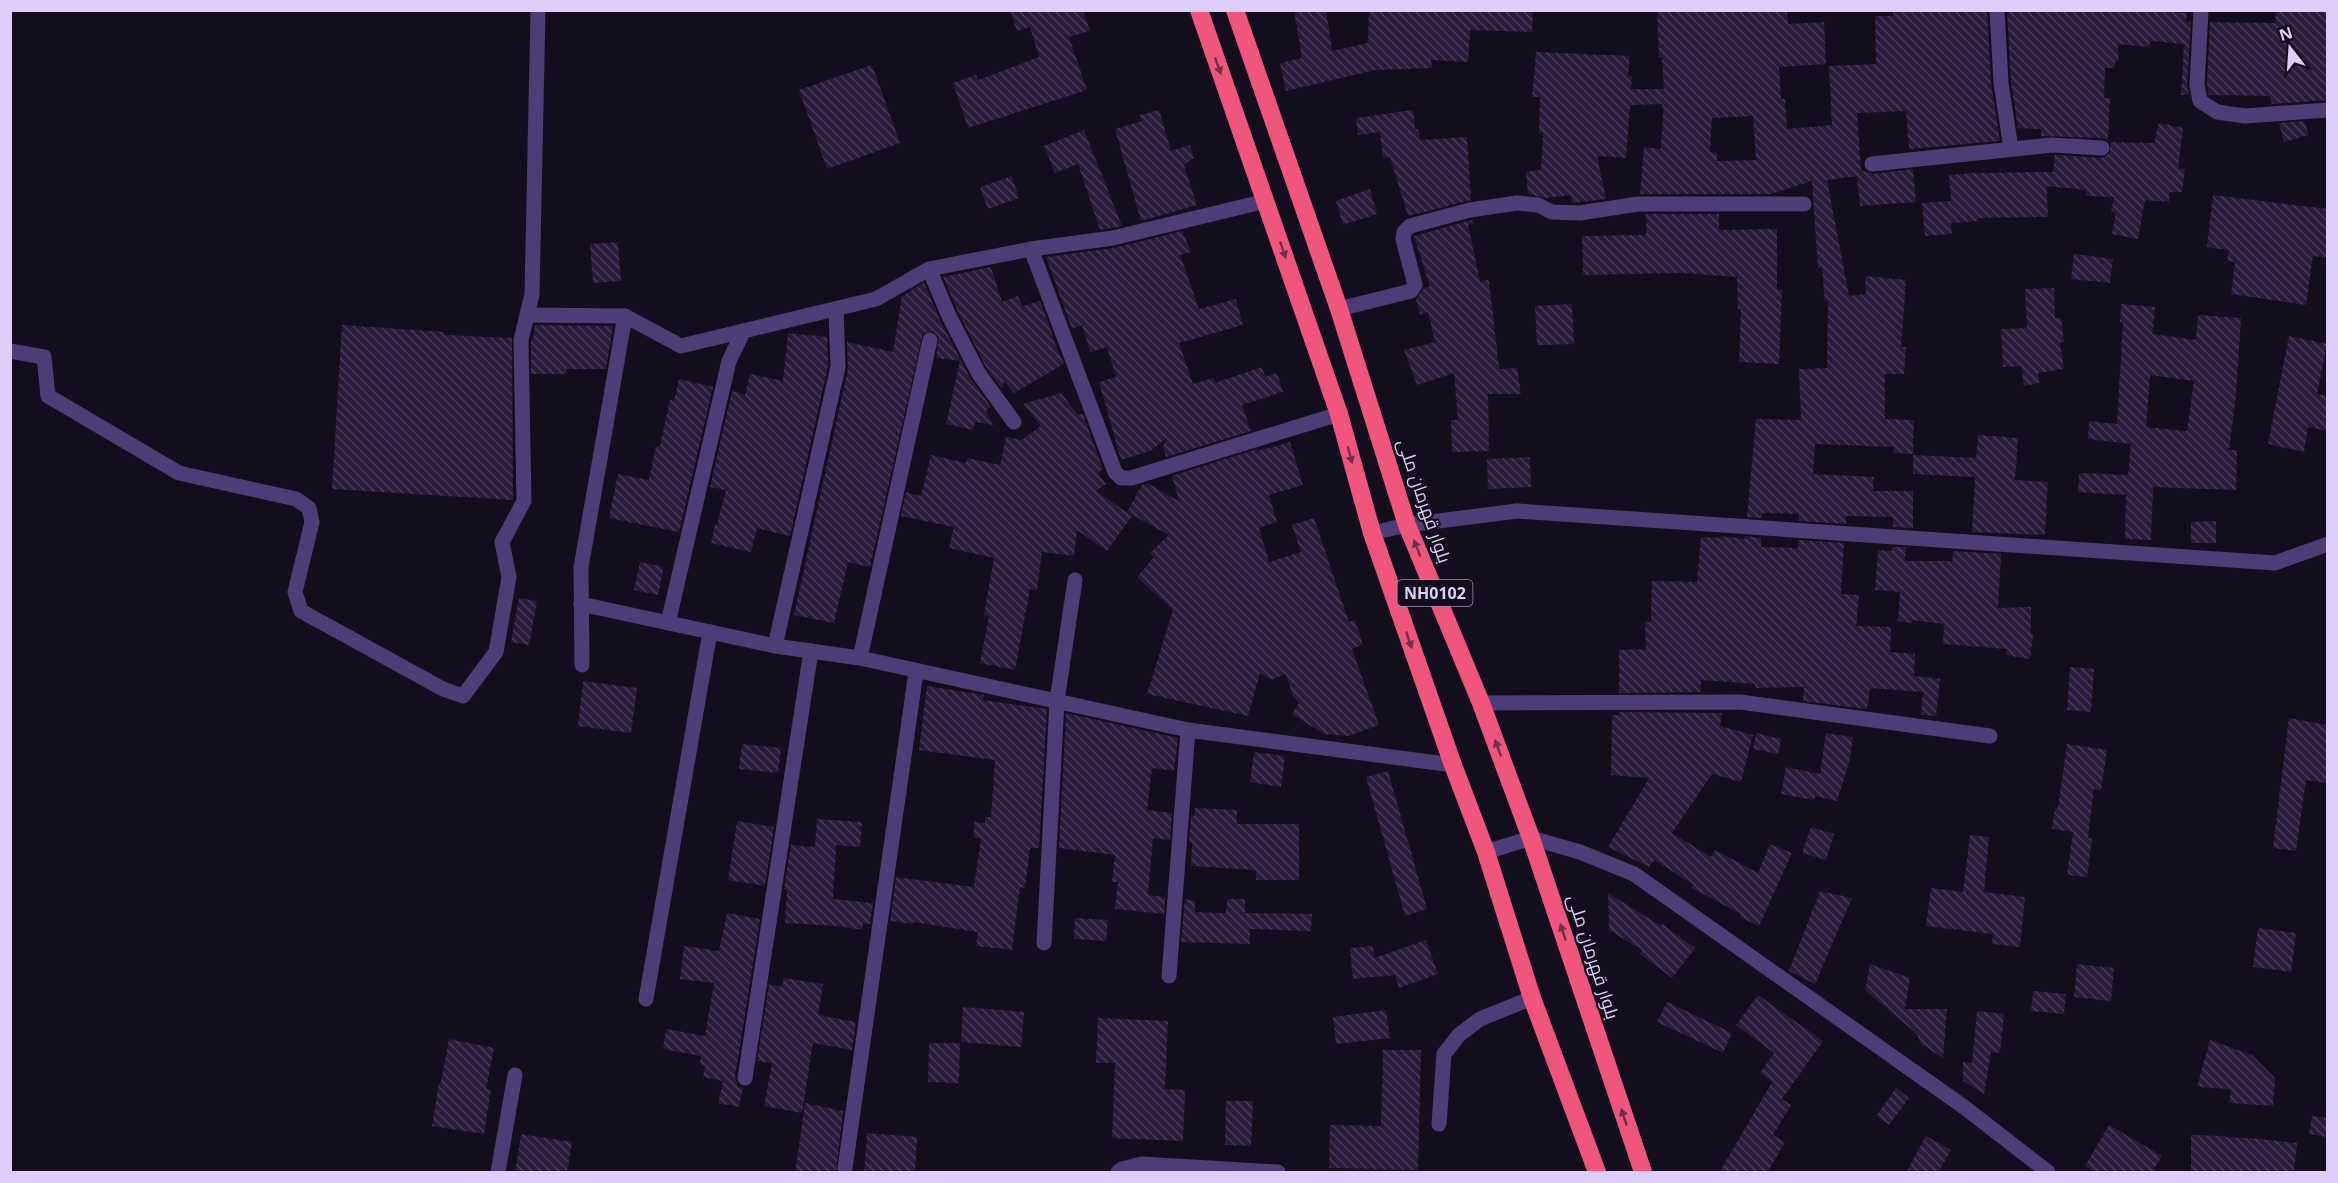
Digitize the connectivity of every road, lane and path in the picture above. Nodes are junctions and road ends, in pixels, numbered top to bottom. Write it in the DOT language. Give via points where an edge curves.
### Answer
graph roads {
  1 [pos="538,10"];
  2 [pos="1198,10"];
  3 [pos="1235,10"];
  4 [pos="1997,10"];
  5 [pos="2201,10"];
  6 [pos="2328,110"];
  7 [pos="2102,148"];
  8 [pos="2011,149"];
  9 [pos="1872,164"];
  10 [pos="1266,201"];
  11 [pos="1804,204"];
  12 [pos="1032,249"];
  13 [pos="929,269"];
  14 [pos="836,309"];
  15 [pos="1339,309"];
  16 [pos="527,315"];
  17 [pos="626,316"];
  18 [pos="743,332"];
  19 [pos="930,340"];
  20 [pos="10,351"];
  21 [pos="1339,414"];
  22 [pos="1014,422"];
  23 [pos="1407,525"];
  24 [pos="1372,533"];
  25 [pos="2328,544"];
  26 [pos="1075,580"];
  27 [pos="581,604"];
  28 [pos="668,623"];
  29 [pos="710,632"];
  30 [pos="775,646"];
  31 [pos="811,651"];
  32 [pos="860,658"];
  33 [pos="582,665"];
  34 [pos="916,672"];
  35 [pos="1057,701"];
  36 [pos="1481,703"];
  37 [pos="1188,730"];
  38 [pos="1990,736"];
  39 [pos="1453,765"];
  40 [pos="1531,838"];
  41 [pos="1486,852"];
  42 [pos="1044,943"];
  43 [pos="1169,976"];
  44 [pos="1532,998"];
  45 [pos="646,999"];
  46 [pos="515,1076"];
  47 [pos="745,1078"];
  48 [pos="1439,1124"];
  49 [pos="845,1168"];
  50 [pos="498,1173"];
  51 [pos="1118,1173"];
  52 [pos="1278,1173"];
  53 [pos="1597,1173"];
  54 [pos="1643,1173"];
  55 [pos="2048,1173"];
  1 -- 16 [label="street" via="532,294"];
  2 -- 10 [label="highway, NH0102, one-way"];
  3 -- 15 [label="highway, بلوار قهرمان ملی / NH0102"];
  4 -- 8 [label="street" via="2001,83"];
  5 -- 6 [label="street" via="2200,101 2217,112 2245,116"];
  7 -- 8 [label="street" via="2052,145"];
  8 -- 9 [label="street"];
  10 -- 12 [label="street" via="1113,238"];
  10 -- 21 [label="highway, NH0102, one-way"];
  11 -- 15 [label="street" via="1638,204 1580,213 1517,204 1470,210 1404,231 1415,285 1412,291"];
  12 -- 13 [label="street"];
  12 -- 21 [label="street" via="1115,472 1121,478"];
  13 -- 14 [label="street" via="876,299"];
  13 -- 22 [label="street" via="978,374"];
  14 -- 18 [label="street"];
  14 -- 30 [label="street" via="838,367"];
  15 -- 23 [label="highway, بلوار قهرمان ملی / NH0102"];
  16 -- 17 [label="street"];
  16 -- 20 [label="street" via="521,340 524,501 502,542 509,577 496,652 463,696 443,689 301,611 296,592 312,522 309,508 296,499 179,473 48,396 44,357"];
  17 -- 18 [label="street" via="681,346"];
  17 -- 27 [label="street" via="580,567"];
  18 -- 28 [label="street" via="729,360"];
  19 -- 32 [label="street"];
  21 -- 24 [label="highway, NH0102, one-way"];
  23 -- 24 [label="street"];
  23 -- 25 [label="street" via="1517,511 2275,563"];
  36 -- 23 [label="highway, بلوار قهرمان ملی / NH0102, one-way"];
  24 -- 39 [label="highway, NH0102, one-way"];
  26 -- 35 [label="street"];
  27 -- 28 [label="street"];
  27 -- 33 [label="street"];
  28 -- 29 [label="street"];
  29 -- 30 [label="street"];
  29 -- 45 [label="street"];
  30 -- 31 [label="street"];
  31 -- 32 [label="street"];
  31 -- 47 [label="street"];
  32 -- 34 [label="street"];
  34 -- 35 [label="street"];
  34 -- 49 [label="street"];
  35 -- 37 [label="street"];
  35 -- 42 [label="street"];
  36 -- 38 [label="street" via="1740,702"];
  40 -- 36 [label="highway, بلوار قهرمان ملی / NH0102, one-way"];
  37 -- 39 [label="street"];
  37 -- 43 [label="street"];
  39 -- 41 [label="highway, NH0102"];
  40 -- 41 [label="street"];
  54 -- 40 [label="highway, بلوار قهرمان ملی / NH0102, one-way"];
  40 -- 55 [label="street" via="1634,874 1964,1107"];
  41 -- 44 [label="highway, NH0102"];
  44 -- 48 [label="street" via="1480,1019 1444,1054"];
  44 -- 53 [label="highway, NH0102"];
  46 -- 50 [label="street"];
  51 -- 52 [label="street" via="1142,1164"];
}
